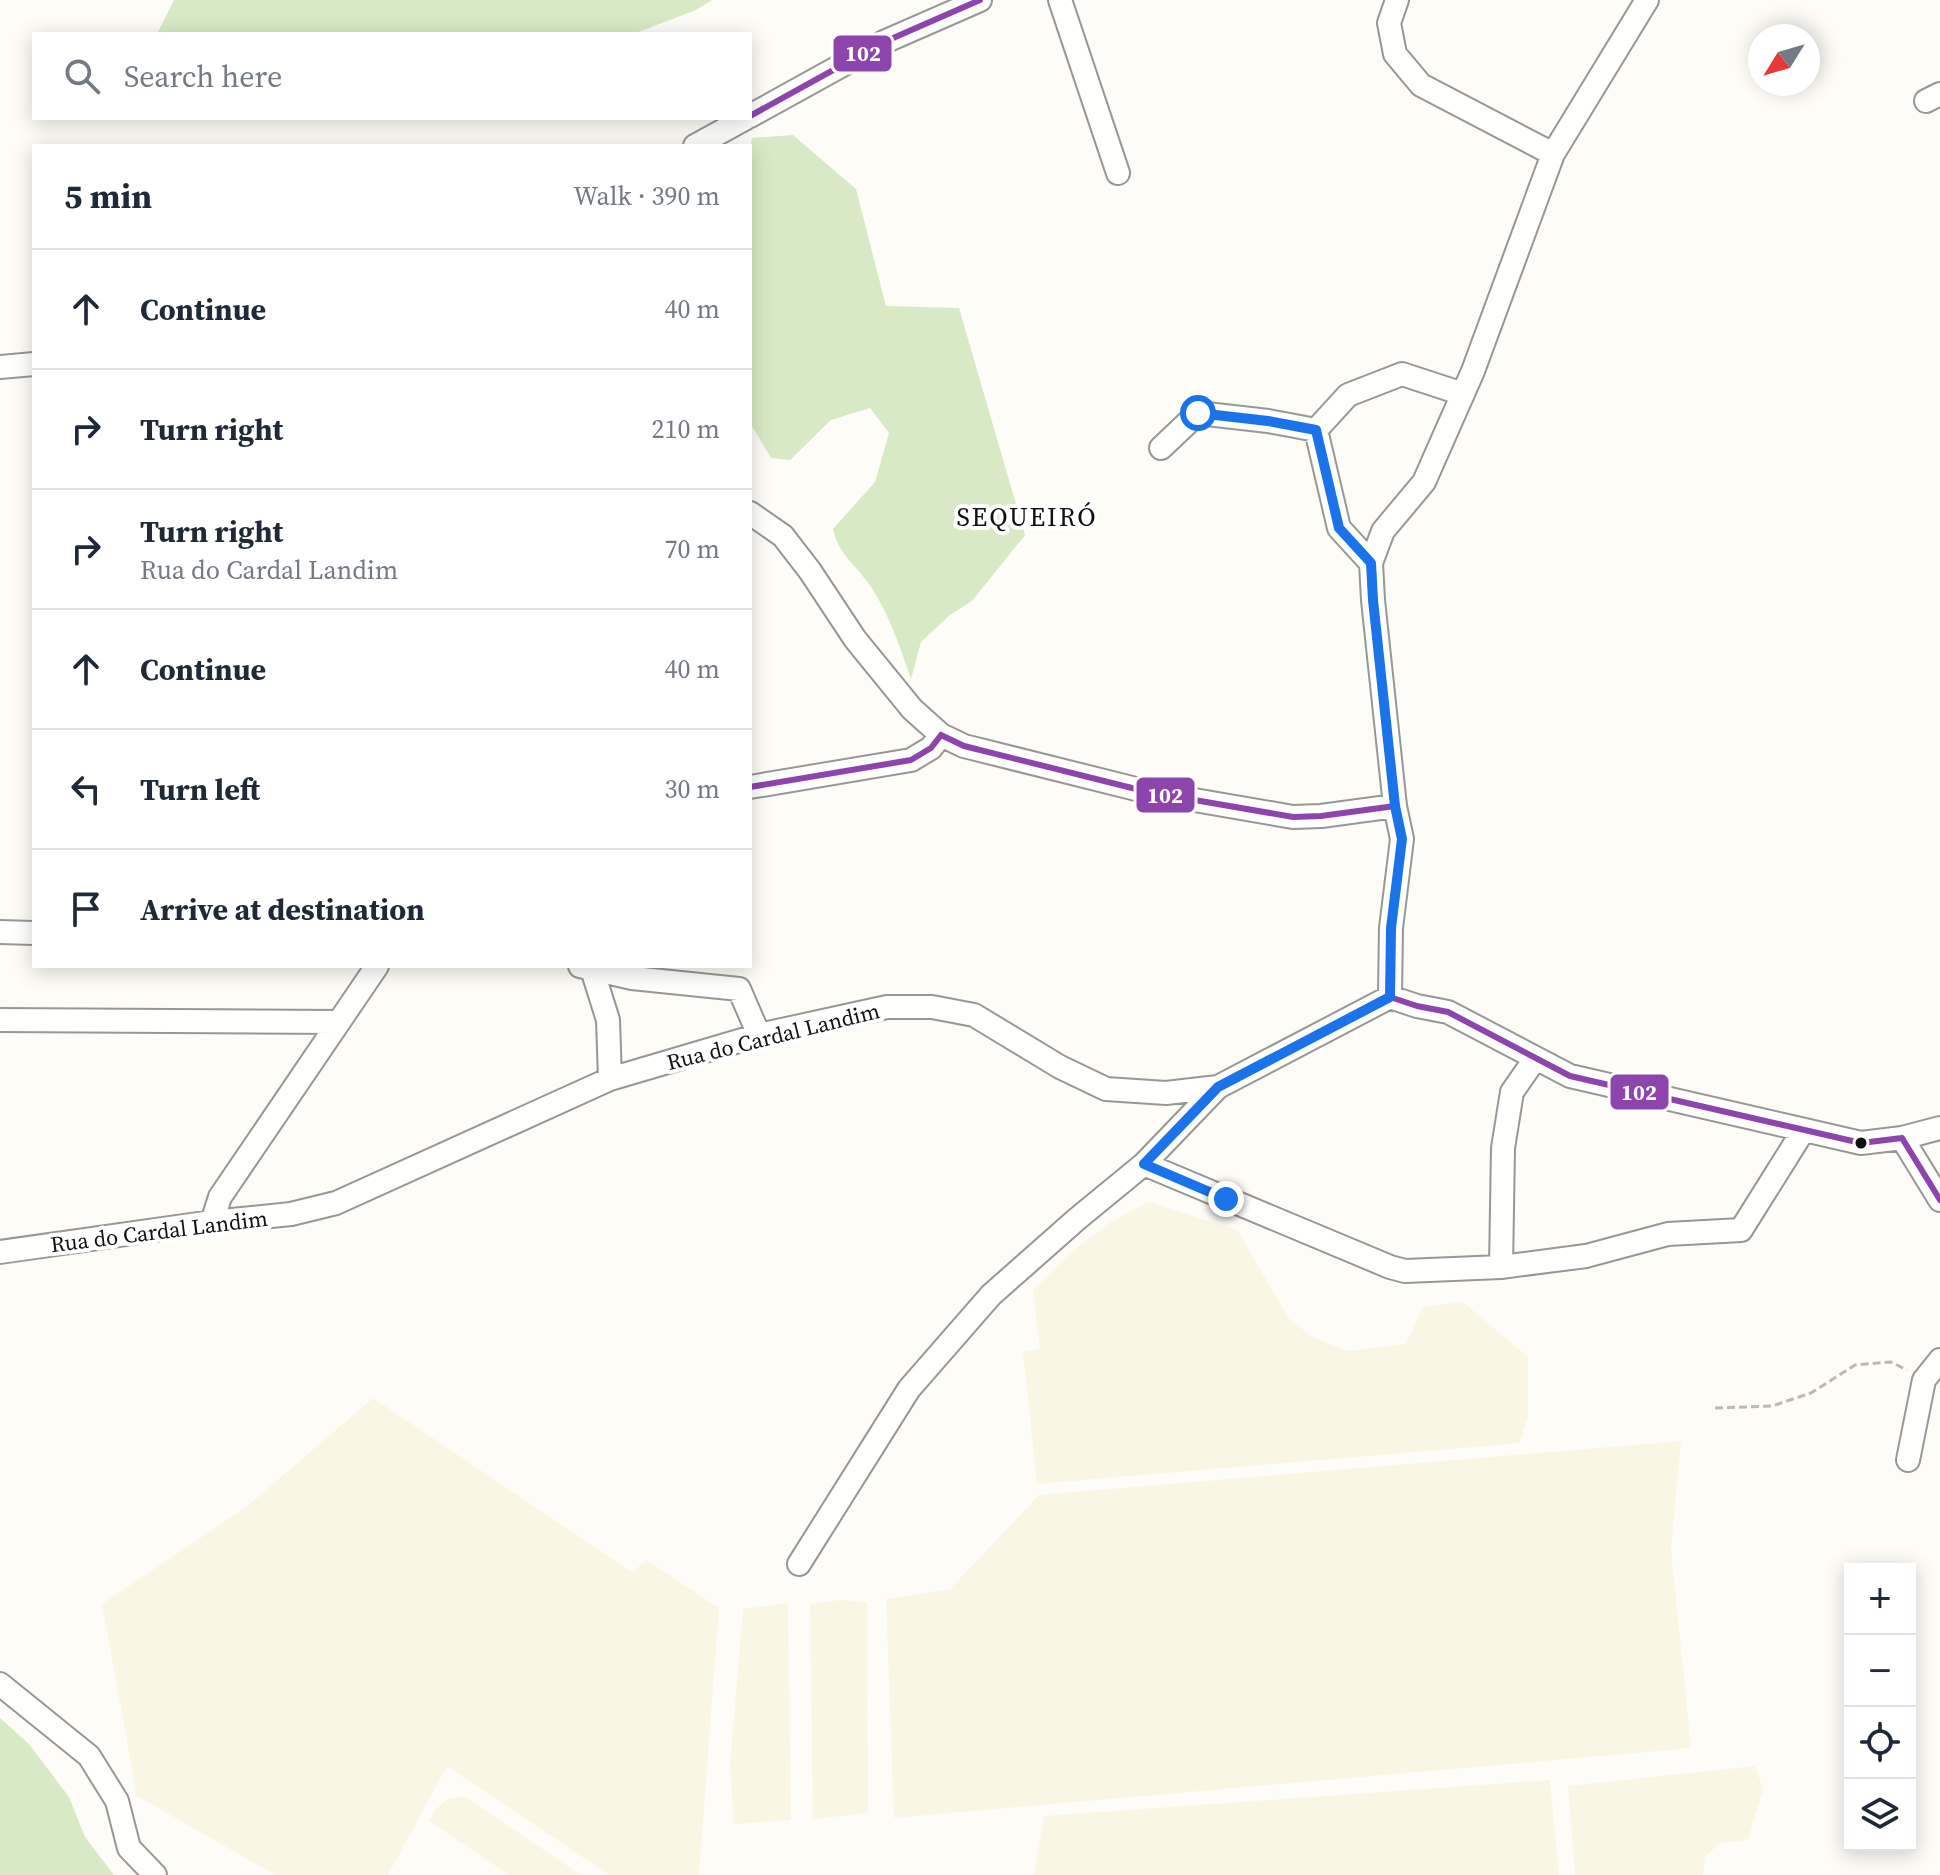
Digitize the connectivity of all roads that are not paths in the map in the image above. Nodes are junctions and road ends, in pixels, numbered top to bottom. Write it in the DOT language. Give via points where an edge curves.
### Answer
graph roads {
  1 [pos="980,0"];
  2 [pos="1060,0"];
  3 [pos="1397,0"];
  4 [pos="1640,2"];
  5 [pos="752,115"];
  6 [pos="743,120"];
  7 [pos="699,144"];
  8 [pos="1553,154"];
  9 [pos="1118,173"];
  10 [pos="32,364"];
  11 [pos="0,367"];
  12 [pos="1463,394"];
  13 [pos="1316,430"];
  14 [pos="1161,448"];
  15 [pos="752,514"];
  16 [pos="1371,563"];
  17 [pos="941,735"];
  18 [pos="752,787"];
  19 [pos="1395,806"];
  20 [pos="0,932"];
  21 [pos="32,933"];
  22 [pos="376,968"];
  23 [pos="588,968"];
  24 [pos="592,968"];
  25 [pos="1390,997"];
  26 [pos="0,1020"];
  27 [pos="339,1022"];
  28 [pos="759,1035"];
  29 [pos="1535,1059"];
  30 [pos="610,1079"];
  31 [pos="1218,1087"];
  32 [pos="1940,1128"];
  33 [pos="1803,1131"];
  34 [pos="1902,1138"];
  35 [pos="1144,1164"];
  36 [pos="1940,1200"];
  37 [pos="212,1222"];
  38 [pos="0,1252"];
  39 [pos="1501,1267"];
  40 [pos="1940,1360"];
  41 [pos="1908,1460"];
  42 [pos="799,1564"];
  43 [pos="0,1684"];
  44 [pos="155,1875"];
  1 -- 5 [label="street" via="884,42"];
  2 -- 9 [label="street"];
  3 -- 8 [label="street" via="1389,23 1395,54 1421,85"];
  4 -- 8 [label="street"];
  6 -- 7 [label="street"];
  8 -- 12 [label="street"];
  10 -- 11 [label="street"];
  12 -- 13 [label="street" via="1402,374 1348,395"];
  12 -- 16 [label="street" via="1424,482 1383,531"];
  13 -- 14 [label="street" via="1198,413"];
  13 -- 16 [label="street" via="1339,528"];
  15 -- 17 [label="street" via="783,536 855,639 912,709"];
  16 -- 19 [label="street"];
  17 -- 18 [label="street" via="911,760"];
  17 -- 19 [label="street" via="964,746 1148,792 1293,817"];
  19 -- 25 [label="street" via="1402,839 1391,928"];
  20 -- 21 [label="street"];
  22 -- 27 [label="street"];
  23 -- 30 [label="street" via="608,1020"];
  24 -- 28 [label="street" via="632,978 739,989"];
  25 -- 29 [label="street" via="1448,1012"];
  25 -- 31 [label="street, Rua do Cardal Landim"];
  26 -- 27 [label="street"];
  27 -- 37 [label="street" via="220,1197"];
  28 -- 30 [label="street, Rua do Cardal Landim"];
  28 -- 31 [label="street, Rua do Cardal Landim" via="887,1007 932,1007 974,1015 1106,1089 1166,1093"];
  29 -- 33 [label="street" via="1570,1076"];
  29 -- 39 [label="street" via="1512,1092 1503,1148"];
  30 -- 37 [label="street, Rua do Cardal Landim" via="336,1203 291,1214"];
  31 -- 35 [label="street"];
  32 -- 34 [label="street"];
  33 -- 34 [label="street" via="1861,1143"];
  33 -- 39 [label="street" via="1741,1230 1668,1234 1586,1256"];
  34 -- 36 [label="street"];
  35 -- 39 [label="street" via="1390,1267"];
  35 -- 42 [label="street" via="991,1295 909,1389"];
  37 -- 38 [label="street, Rua do Cardal Landim"];
  40 -- 41 [label="street" via="1924,1380"];
  43 -- 44 [label="street" via="89,1756 117,1801 129,1848"];
}
